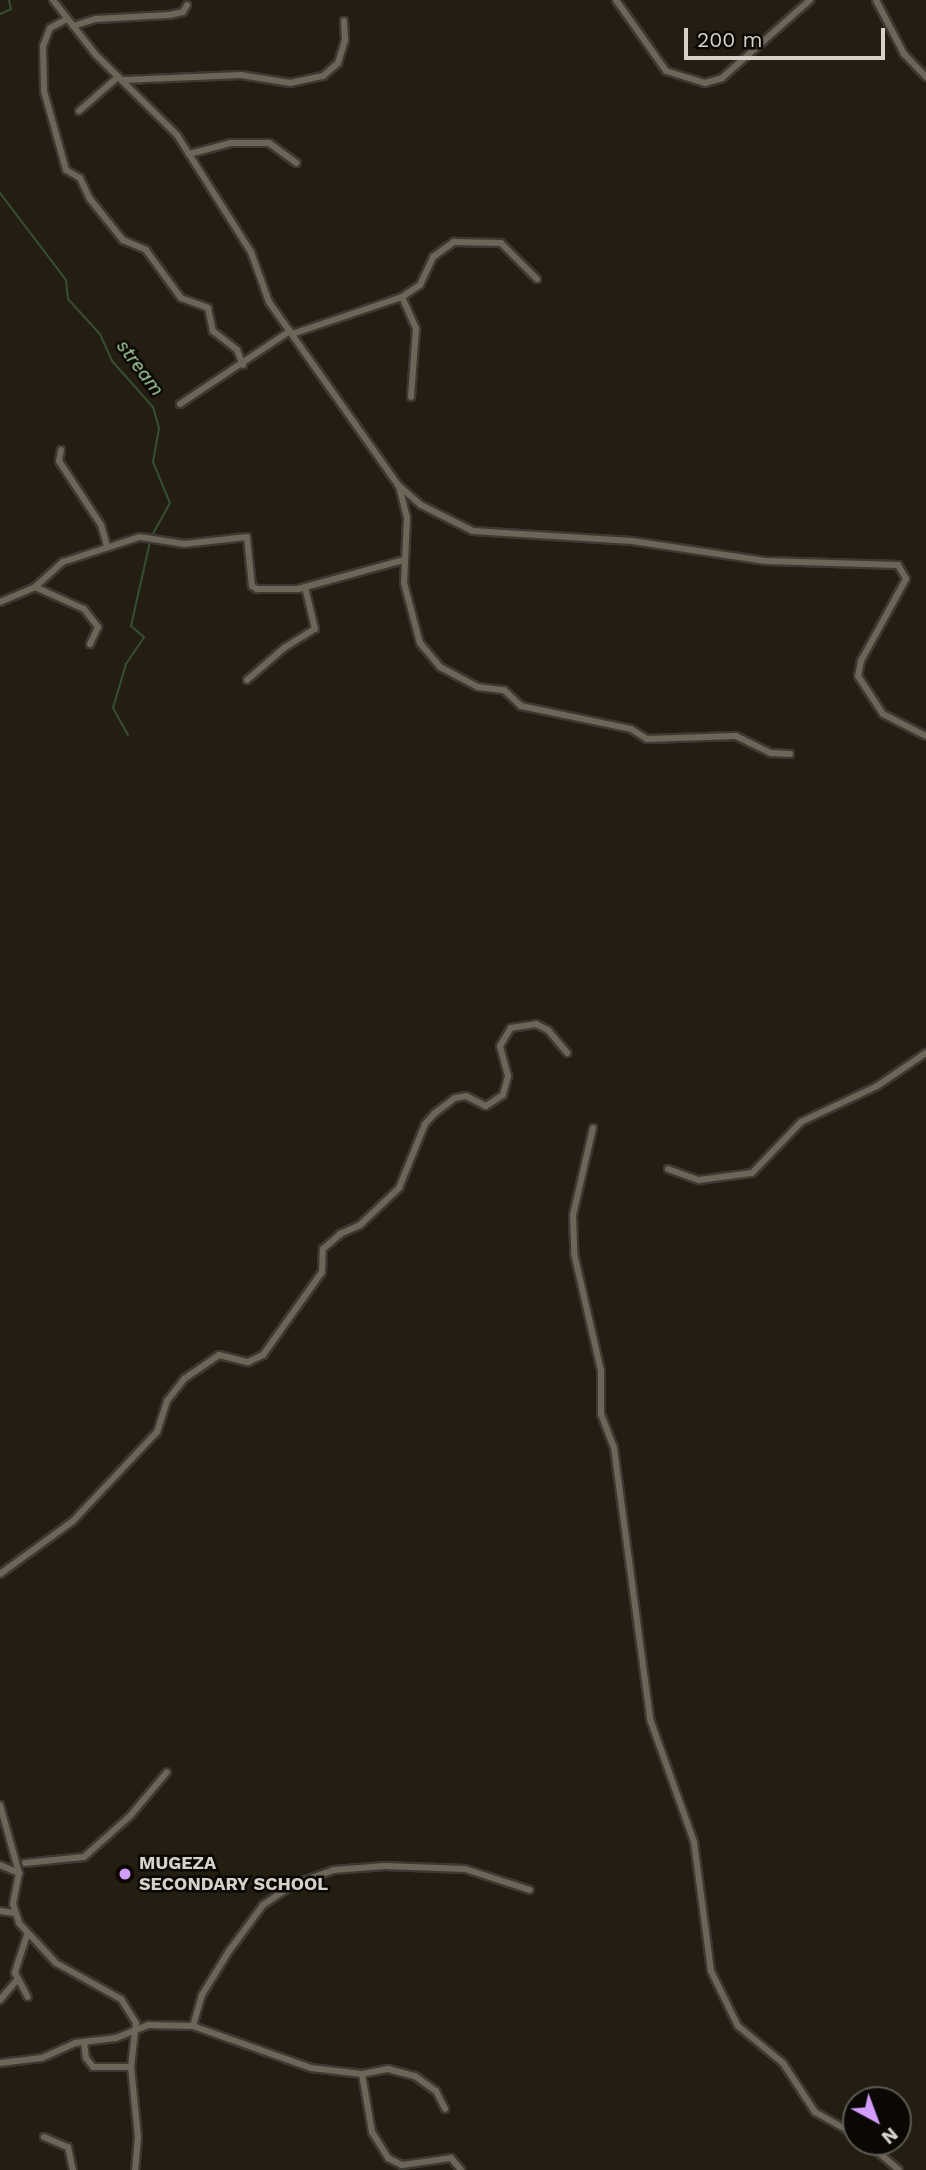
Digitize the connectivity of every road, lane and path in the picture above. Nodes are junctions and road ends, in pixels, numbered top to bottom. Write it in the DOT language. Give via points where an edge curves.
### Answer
graph roads {
  1 [pos="53,0"];
  2 [pos="616,0"];
  3 [pos="810,0"];
  4 [pos="876,0"];
  5 [pos="187,5"];
  6 [pos="67,19"];
  7 [pos="344,21"];
  8 [pos="73,26"];
  9 [pos="926,77"];
  10 [pos="121,79"];
  11 [pos="79,111"];
  12 [pos="189,154"];
  13 [pos="297,163"];
  14 [pos="537,279"];
  15 [pos="402,297"];
  16 [pos="291,332"];
  17 [pos="243,365"];
  18 [pos="411,397"];
  19 [pos="180,404"];
  20 [pos="61,450"];
  21 [pos="398,485"];
  22 [pos="107,546"];
  23 [pos="404,560"];
  24 [pos="35,587"];
  25 [pos="306,587"];
  26 [pos="0,603"];
  27 [pos="90,645"];
  28 [pos="247,680"];
  29 [pos="926,736"];
  30 [pos="790,754"];
  31 [pos="567,1052"];
  32 [pos="926,1053"];
  33 [pos="593,1128"];
  34 [pos="668,1169"];
  35 [pos="0,1574"];
  36 [pos="167,1772"];
  37 [pos="0,1805"];
  38 [pos="25,1863"];
  39 [pos="0,1865"];
  40 [pos="19,1873"];
  41 [pos="530,1889"];
  42 [pos="0,1911"];
  43 [pos="15,1913"];
  44 [pos="27,1936"];
  45 [pos="18,1980"];
  46 [pos="28,1997"];
  47 [pos="0,2000"];
  48 [pos="193,2025"];
  49 [pos="136,2031"];
  50 [pos="84,2042"];
  51 [pos="0,2063"];
  52 [pos="131,2067"];
  53 [pos="362,2074"];
  54 [pos="444,2109"];
  55 [pos="842,2127"];
  56 [pos="44,2137"];
  57 [pos="882,2156"];
  58 [pos="458,2169"];
  59 [pos="73,2170"];
  60 [pos="135,2170"];
  61 [pos="899,2170"];
  1 -- 6 [label="street"];
  2 -- 3 [label="street" via="666,71 705,83 722,78"];
  4 -- 9 [label="street" via="904,54"];
  5 -- 8 [label="street" via="183,12 169,15 96,19"];
  6 -- 8 [label="street"];
  6 -- 17 [label="street" via="50,28 43,46 44,91 66,170 80,178 90,200 122,240 146,250 181,298 208,308 213,331 237,350"];
  7 -- 10 [label="street" via="345,40 338,63 323,76 290,83 241,75"];
  8 -- 10 [label="street"];
  10 -- 11 [label="street"];
  10 -- 12 [label="street" via="177,135"];
  12 -- 13 [label="street" via="231,143 269,143"];
  12 -- 16 [label="street" via="218,206 243,237 269,302"];
  14 -- 15 [label="street" via="501,243 454,242 433,257 420,285"];
  15 -- 16 [label="street"];
  15 -- 18 [label="street" via="416,329"];
  16 -- 17 [label="street"];
  16 -- 21 [label="street"];
  17 -- 19 [label="street" via="207,383"];
  20 -- 22 [label="street" via="59,461 102,525"];
  21 -- 23 [label="street" via="407,519"];
  21 -- 29 [label="street" via="421,505 473,531 632,541 766,561 898,565 906,579 861,661 858,676 883,714"];
  22 -- 24 [label="street" via="57,565"];
  22 -- 25 [label="street" via="140,537 184,544 247,537 253,588"];
  23 -- 25 [label="street"];
  23 -- 30 [label="street" via="404,583 423,650 440,667 469,683 504,690 528,709 631,729 647,739 736,736 771,753"];
  24 -- 26 [label="street"];
  24 -- 27 [label="street" via="85,609 98,627"];
  25 -- 28 [label="street" via="315,629"];
  31 -- 35 [label="street" via="536,1024 511,1028 500,1046 508,1076 503,1096 486,1105 466,1096 455,1098 435,1112 425,1124 406,1177 360,1225 323,1249 322,1272 263,1355 248,1362 219,1355 195,1370 174,1390 157,1432 73,1521"];
  32 -- 34 [label="street" via="877,1086 801,1122 752,1172 699,1180"];
  33 -- 55 [label="street" via="573,1215 574,1253 601,1371 601,1414 614,1448 650,1719 694,1842 711,1970 738,2026 783,2063 815,2112"];
  36 -- 38 [label="street" via="130,1816 84,1857"];
  37 -- 40 [label="street"];
  39 -- 40 [label="street"];
  40 -- 43 [label="street"];
  41 -- 48 [label="street" via="465,1869 355,1866 304,1880 263,1905 213,1973"];
  42 -- 43 [label="street"];
  43 -- 44 [label="street"];
  44 -- 45 [label="street" via="26,1949 16,1966"];
  44 -- 49 [label="street" via="56,1963 121,1999 134,2017"];
  45 -- 46 [label="street"];
  45 -- 47 [label="street"];
  48 -- 49 [label="street" via="155,2024"];
  48 -- 53 [label="street" via="312,2067"];
  49 -- 50 [label="street"];
  49 -- 52 [label="street"];
  50 -- 51 [label="street" via="42,2058"];
  50 -- 52 [label="street" via="86,2058 93,2067"];
  52 -- 60 [label="street" via="138,2137"];
  53 -- 54 [label="street" via="388,2069 415,2076 436,2091"];
  53 -- 58 [label="street" via="372,2132 388,2158 402,2165 451,2158"];
  56 -- 59 [label="street" via="71,2150"];
  57 -- 61 [label="street"];
}
